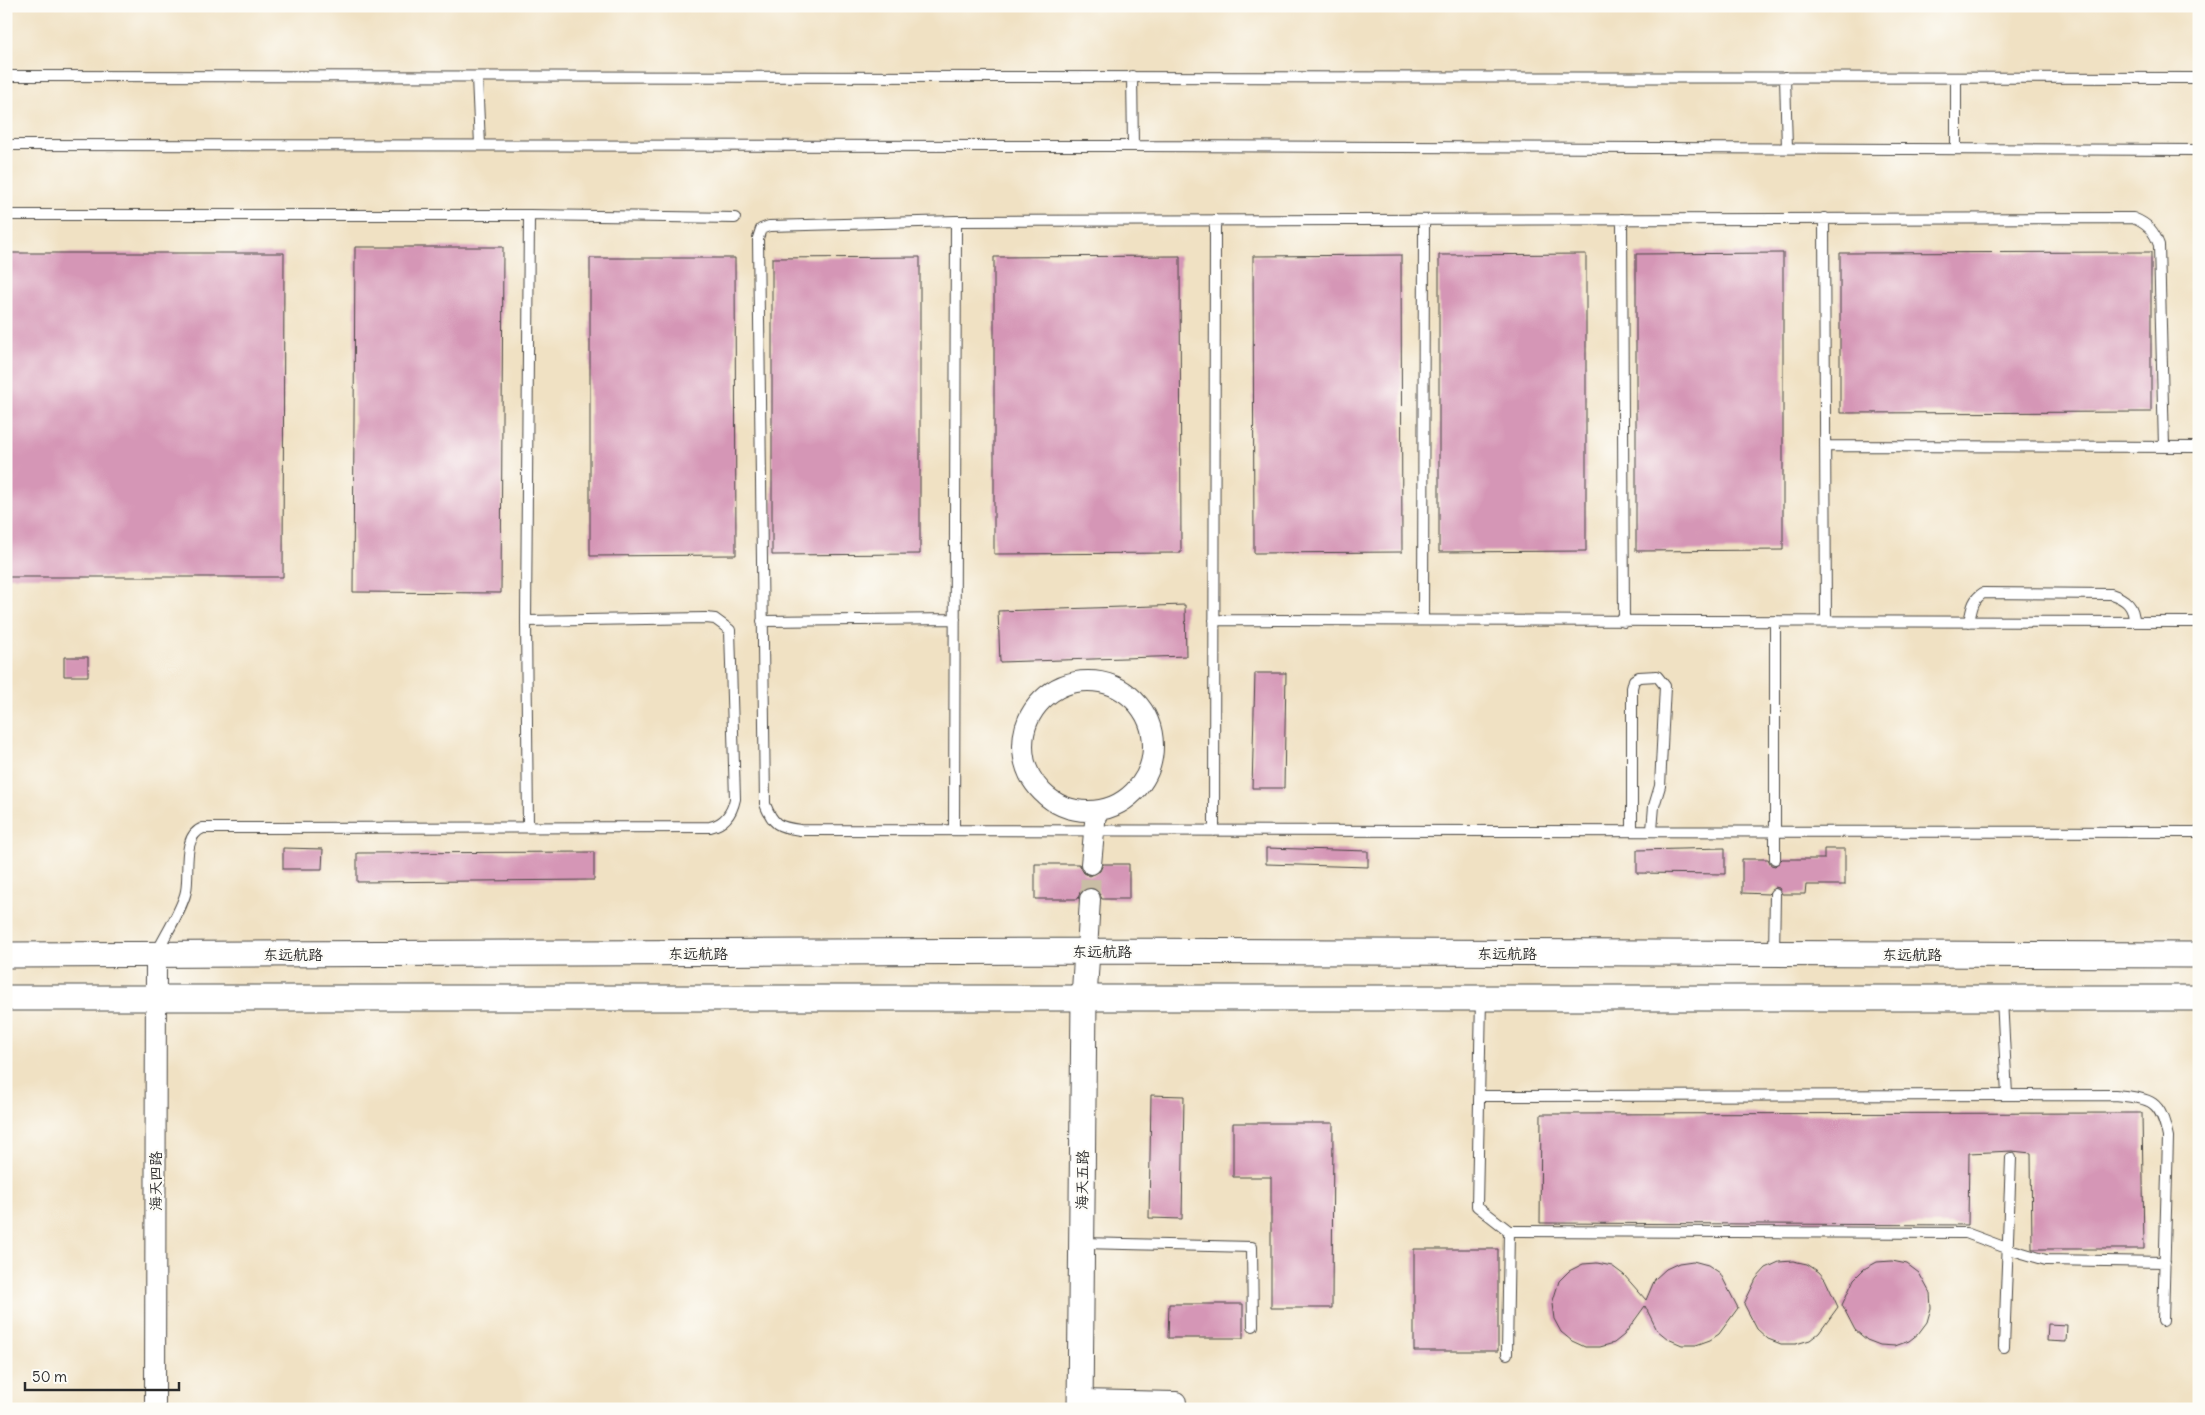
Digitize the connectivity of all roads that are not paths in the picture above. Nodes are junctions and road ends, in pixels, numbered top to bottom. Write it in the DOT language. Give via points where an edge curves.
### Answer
graph roads {
  1 [pos="6,76"];
  2 [pos="1132,76"];
  3 [pos="477,77"];
  4 [pos="1785,77"];
  5 [pos="2199,78"];
  6 [pos="1956,79"];
  7 [pos="6,145"];
  8 [pos="480,145"];
  9 [pos="1133,146"];
  10 [pos="1786,148"];
  11 [pos="1956,148"];
  12 [pos="2199,150"];
  13 [pos="6,215"];
  14 [pos="529,215"];
  15 [pos="735,218"];
  16 [pos="1824,218"];
  17 [pos="1622,219"];
  18 [pos="1215,220"];
  19 [pos="1424,220"];
  20 [pos="956,221"];
  21 [pos="1825,446"];
  22 [pos="2164,447"];
  23 [pos="2199,447"];
  24 [pos="955,619"];
  25 [pos="1214,620"];
  26 [pos="1422,620"];
  27 [pos="526,621"];
  28 [pos="762,621"];
  29 [pos="1775,621"];
  30 [pos="1826,621"];
  31 [pos="1624,622"];
  32 [pos="1970,622"];
  33 [pos="2134,622"];
  34 [pos="2199,622"];
  35 [pos="1095,822"];
  36 [pos="528,827"];
  37 [pos="954,830"];
  38 [pos="1632,830"];
  39 [pos="1652,830"];
  40 [pos="1775,830"];
  41 [pos="1214,831"];
  42 [pos="2199,832"];
  43 [pos="1775,859"];
  44 [pos="1091,864"];
  45 [pos="1775,894"];
  46 [pos="1090,899"];
  47 [pos="1087,951"];
  48 [pos="1774,953"];
  49 [pos="156,954"];
  50 [pos="2199,954"];
  51 [pos="6,955"];
  52 [pos="6,998"];
  53 [pos="155,998"];
  54 [pos="1084,998"];
  55 [pos="1481,998"];
  56 [pos="2002,998"];
  57 [pos="2199,998"];
  58 [pos="2007,1095"];
  59 [pos="1480,1096"];
  60 [pos="2011,1158"];
  61 [pos="1509,1231"];
  62 [pos="1082,1243"];
  63 [pos="2009,1249"];
  64 [pos="2165,1262"];
  65 [pos="2163,1321"];
  66 [pos="1253,1326"];
  67 [pos="2004,1347"];
  68 [pos="1507,1354"];
  69 [pos="1176,1402"];
  70 [pos="1080,1404"];
  71 [pos="155,1409"];
  1 -- 3 [label="lane"];
  2 -- 3 [label="lane"];
  2 -- 4 [label="lane"];
  2 -- 9 [label="lane"];
  3 -- 8 [label="lane"];
  4 -- 6 [label="lane"];
  4 -- 10 [label="lane"];
  5 -- 6 [label="lane"];
  6 -- 11 [label="lane"];
  7 -- 8 [label="lane"];
  8 -- 9 [label="lane"];
  9 -- 10 [label="lane"];
  10 -- 11 [label="lane"];
  11 -- 12 [label="lane"];
  13 -- 14 [label="lane"];
  14 -- 15 [label="lane"];
  14 -- 27 [label="lane"];
  16 -- 17 [label="lane"];
  16 -- 21 [label="lane"];
  16 -- 22 [label="lane" via="2134,218 2146,224 2156,235 2159,245"];
  17 -- 19 [label="lane"];
  17 -- 31 [label="lane"];
  18 -- 19 [label="lane"];
  18 -- 20 [label="lane"];
  18 -- 25 [label="lane"];
  19 -- 26 [label="lane"];
  20 -- 24 [label="lane"];
  20 -- 28 [label="lane" via="780,224 761,229 758,248"];
  21 -- 22 [label="lane"];
  21 -- 30 [label="lane"];
  22 -- 23 [label="lane"];
  24 -- 28 [label="lane"];
  24 -- 37 [label="lane"];
  25 -- 26 [label="lane"];
  25 -- 41 [label="lane"];
  26 -- 31 [label="lane"];
  27 -- 36 [label="lane"];
  27 -- 36 [label="lane" via="706,618 724,624 731,637 735,799 729,816 710,827"];
  28 -- 37 [label="lane" via="764,787 770,819 781,827 800,830"];
  29 -- 30 [label="lane"];
  29 -- 31 [label="lane"];
  29 -- 40 [label="lane"];
  30 -- 32 [label="lane"];
  32 -- 33 [label="lane"];
  32 -- 33 [label="lane" via="1976,597 1983,592 2111,594 2126,600 2134,613"];
  33 -- 34 [label="lane"];
  35 -- 35 [label="street" via="1139,788 1151,766 1154,741 1147,716 1132,696 1112,684 1089,680 1066,684 1045,696 1030,714 1022,741 1026,770 1042,794"];
  35 -- 37 [label="lane"];
  35 -- 41 [label="lane"];
  35 -- 44 [label="street"];
  36 -- 49 [label="lane" via="196,830 190,838 186,892"];
  38 -- 39 [label="lane"];
  38 -- 39 [label="lane" via="1632,688 1634,680 1657,676 1665,686 1660,786"];
  38 -- 41 [label="lane"];
  39 -- 40 [label="lane"];
  40 -- 42 [label="lane"];
  40 -- 43 [label="lane"];
  45 -- 48 [label="lane"];
  46 -- 47 [label="street"];
  47 -- 48 [label="street, 东远航路"];
  47 -- 49 [label="street, 东远航路"];
  47 -- 54 [label="street, 海天五路"];
  48 -- 50 [label="street, 东远航路"];
  49 -- 51 [label="street, 东远航路"];
  49 -- 53 [label="street, 海天四路"];
  52 -- 53 [label="street"];
  53 -- 54 [label="street"];
  53 -- 71 [label="street, 海天四路"];
  54 -- 55 [label="street"];
  54 -- 62 [label="street, 海天五路"];
  55 -- 56 [label="street"];
  55 -- 59 [label="lane"];
  56 -- 57 [label="street"];
  56 -- 58 [label="lane"];
  58 -- 59 [label="lane"];
  58 -- 64 [label="lane" via="2115,1095 2154,1103 2164,1117 2168,1137"];
  59 -- 61 [label="lane" via="1477,1206"];
  60 -- 63 [label="lane"];
  61 -- 63 [label="lane" via="1966,1232"];
  61 -- 68 [label="lane"];
  62 -- 66 [label="lane" via="1252,1247"];
  62 -- 70 [label="street, 海天五路"];
  63 -- 64 [label="lane" via="2046,1260"];
  63 -- 67 [label="lane"];
  64 -- 65 [label="lane"];
  69 -- 70 [label="street"];
}
